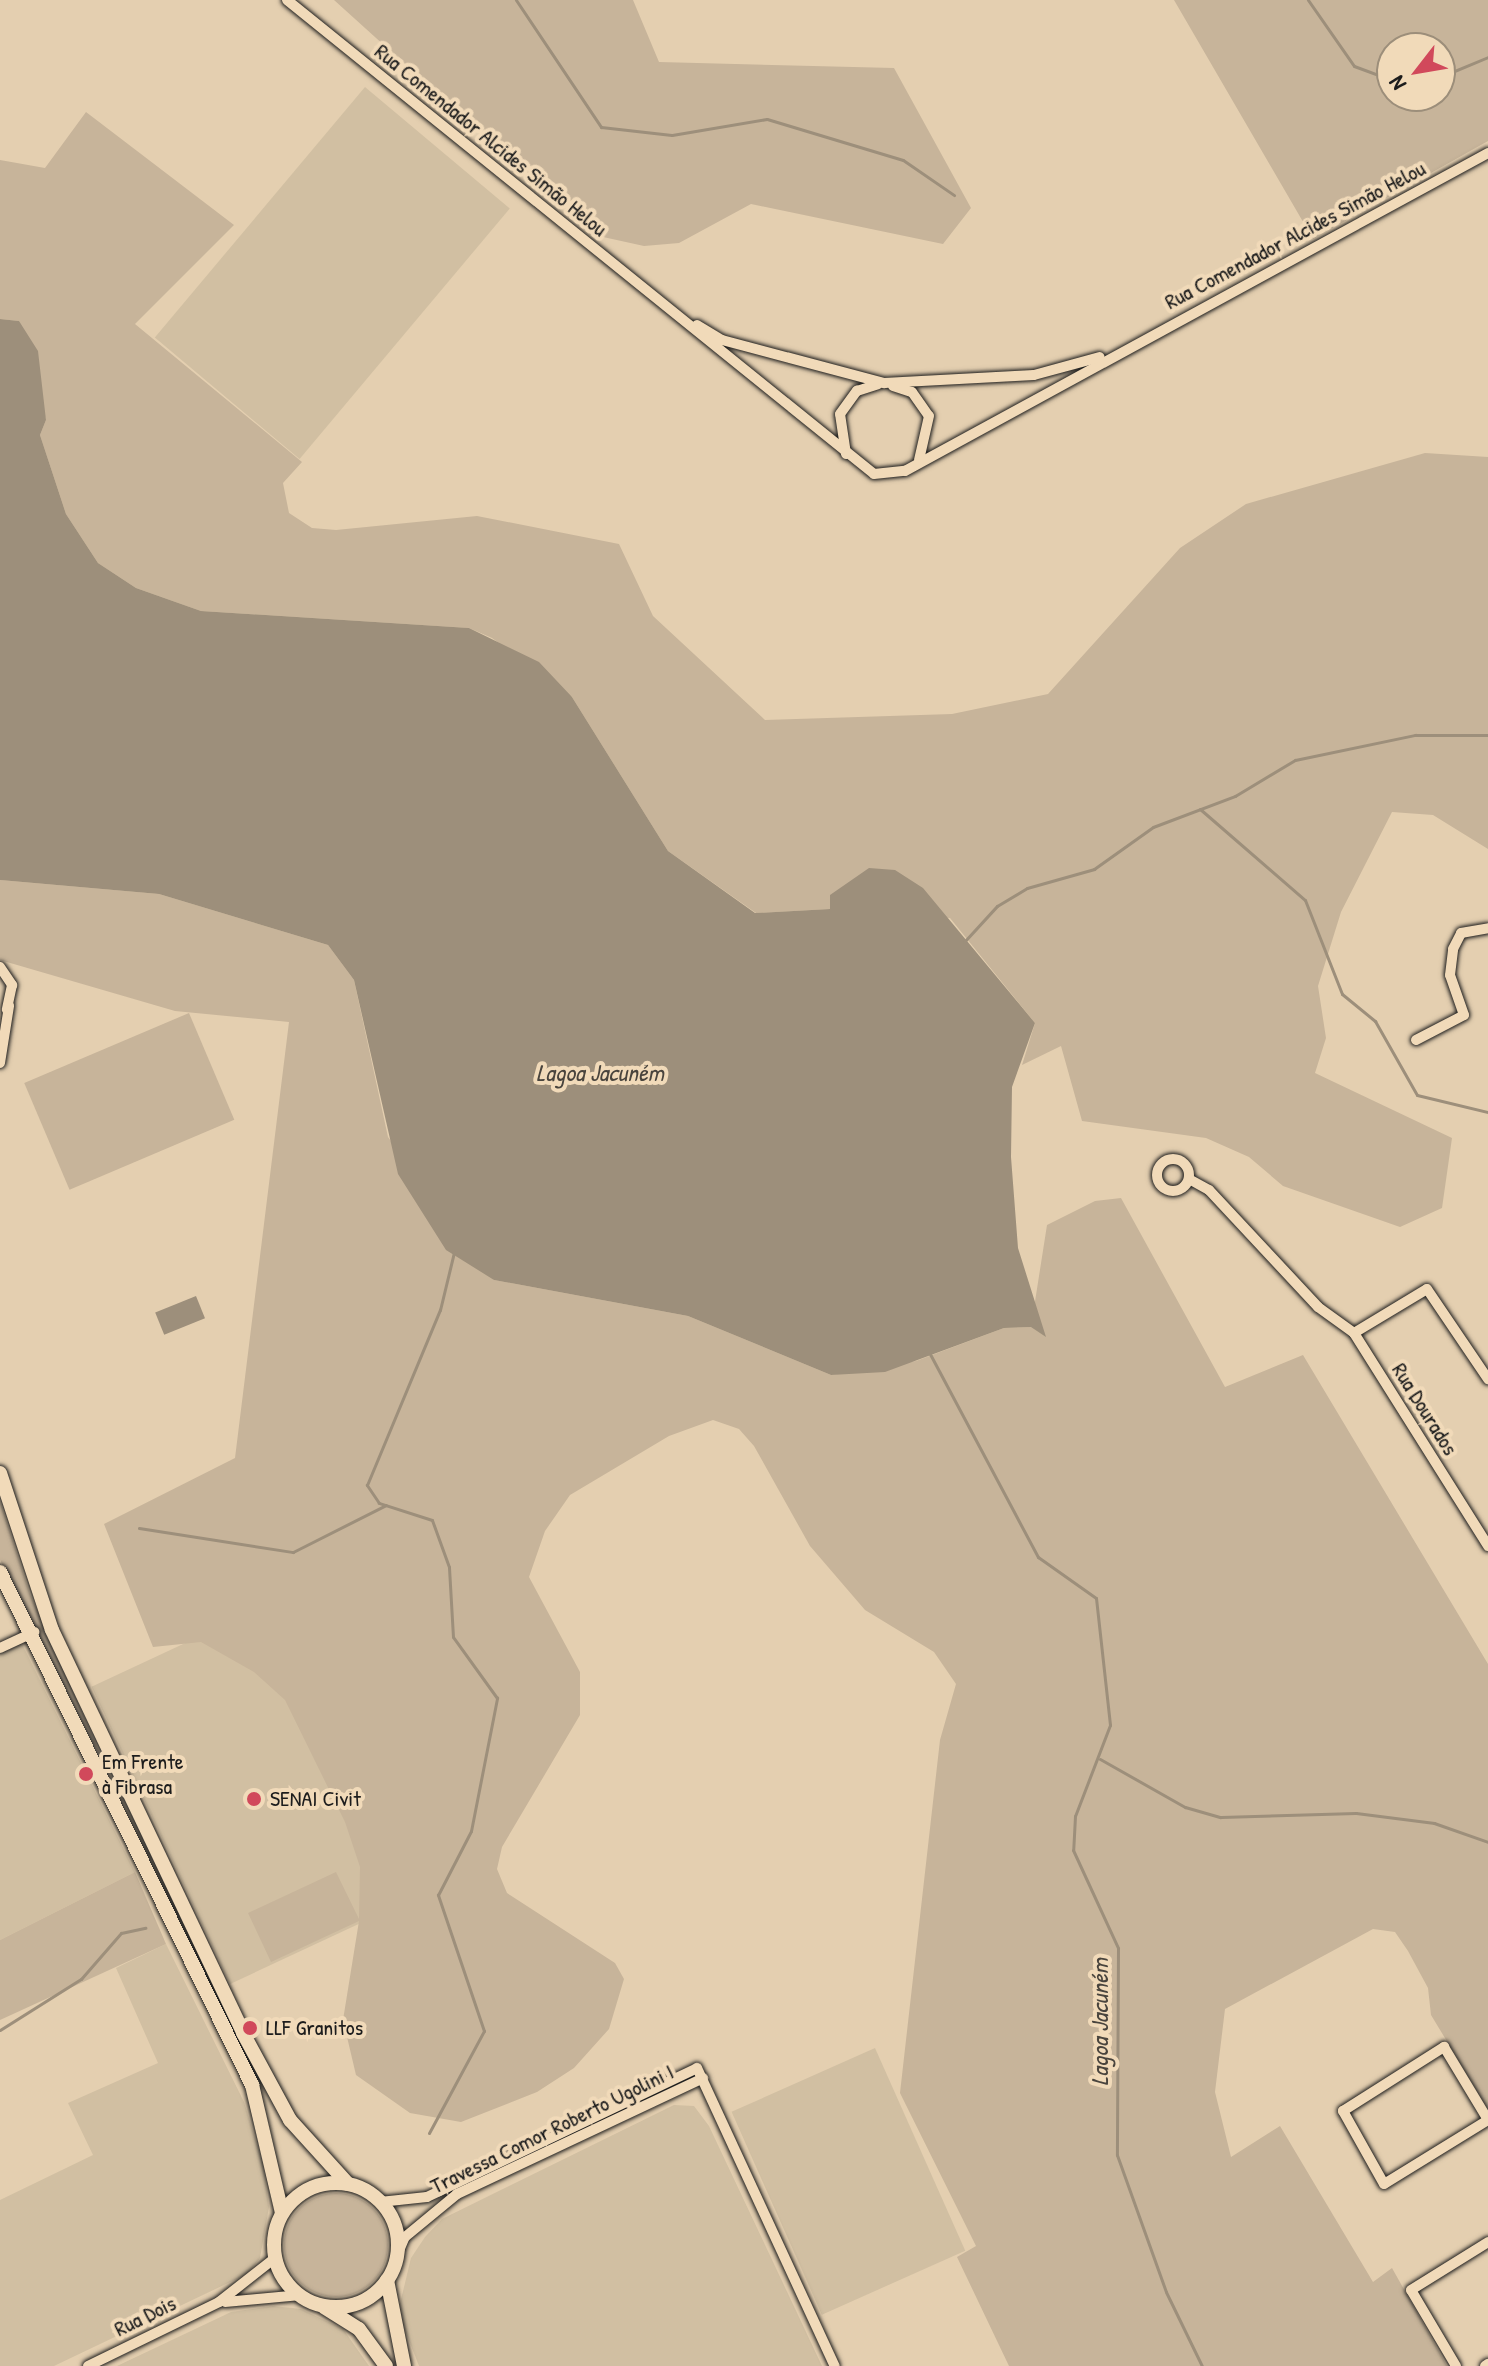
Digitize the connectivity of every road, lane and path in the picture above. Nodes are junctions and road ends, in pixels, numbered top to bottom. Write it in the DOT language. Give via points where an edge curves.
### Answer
graph roads {
  1 [pos="287,0"];
  2 [pos="1488,153"];
  3 [pos="671,309"];
  4 [pos="1120,352"];
  5 [pos="884,383"];
  6 [pos="847,457"];
  7 [pos="918,461"];
  8 [pos="1488,928"];
  9 [pos="0,967"];
  10 [pos="9,1006"];
  11 [pos="0,1016"];
  12 [pos="1416,1040"];
  13 [pos="0,1063"];
  14 [pos="1189,1179"];
  15 [pos="1354,1333"];
  16 [pos="1488,1379"];
  17 [pos="0,1473"];
  18 [pos="1488,1546"];
  19 [pos="0,1572"];
  20 [pos="34,1632"];
  21 [pos="0,1648"];
  22 [pos="700,2073"];
  23 [pos="1488,2120"];
  24 [pos="348,2184"];
  25 [pos="380,2202"];
  26 [pos="282,2213"];
  27 [pos="1488,2242"];
  28 [pos="275,2258"];
  29 [pos="395,2260"];
  30 [pos="387,2280"];
  31 [pos="301,2295"];
  32 [pos="219,2302"];
  33 [pos="320,2304"];
  34 [pos="88,2366"];
  35 [pos="386,2366"];
  36 [pos="404,2366"];
  37 [pos="835,2366"];
  38 [pos="1456,2366"];
  1 -- 3 [label="street, Rua Comendador Alcides Simão Helou"];
  2 -- 4 [label="street, Rua Comendador Alcides Simão Helou"];
  3 -- 5 [label="street, Rua Comendador Alcides Simão Helou" via="722,340"];
  3 -- 6 [label="street, Rua Comendador Alcides Simão Helou"];
  4 -- 5 [label="street, Rua Comendador Alcides Simão Helou" via="1034,375"];
  4 -- 7 [label="street, Rua Comendador Alcides Simão Helou"];
  5 -- 6 [label="street, Rua Comendador Alcides Simão Helou" via="857,391 840,414"];
  5 -- 7 [label="street, Rua Comendador Alcides Simão Helou" via="912,392 929,416"];
  6 -- 7 [label="street, Rua Comendador Alcides Simão Helou" via="882,475"];
  8 -- 12 [label="street" via="1461,933 1453,949 1450,975 1464,1015"];
  9 -- 10 [label="street" via="12,985"];
  10 -- 11 [label="street"];
  10 -- 13 [label="street"];
  14 -- 15 [label="street" via="1209,1190 1318,1307"];
  15 -- 16 [label="street" via="1427,1289"];
  15 -- 18 [label="street, Rua Dourados"];
  17 -- 24 [label="street" via="52,1630 243,2033 290,2120"];
  19 -- 20 [label="street"];
  20 -- 21 [label="street"];
  20 -- 26 [label="street" via="252,2085"];
  22 -- 25 [label="street, Travessa Comor Roberto Ugolini I" via="427,2197"];
  22 -- 29 [label="street, Travessa Comor Roberto Ugolini I" via="457,2194 405,2237"];
  22 -- 37 [label="street, Travessa Comor Roberto Ugolini I"];
  23 -- 23 [label="street" via="1444,2047 1343,2111 1384,2184"];
  24 -- 25 [label="street"];
  24 -- 26 [label="street" via="306,2190"];
  25 -- 29 [label="street" via="395,2229"];
  26 -- 28 [label="street"];
  27 -- 38 [label="street" via="1411,2290"];
  28 -- 31 [label="street"];
  28 -- 32 [label="street, Rua Dois" via="256,2281"];
  29 -- 30 [label="street"];
  30 -- 33 [label="street" via="357,2303"];
  30 -- 36 [label="street"];
  31 -- 32 [label="street, Rua Dois"];
  31 -- 33 [label="street"];
  32 -- 34 [label="street, Rua Dois"];
  33 -- 35 [label="street" via="359,2329"];
}
